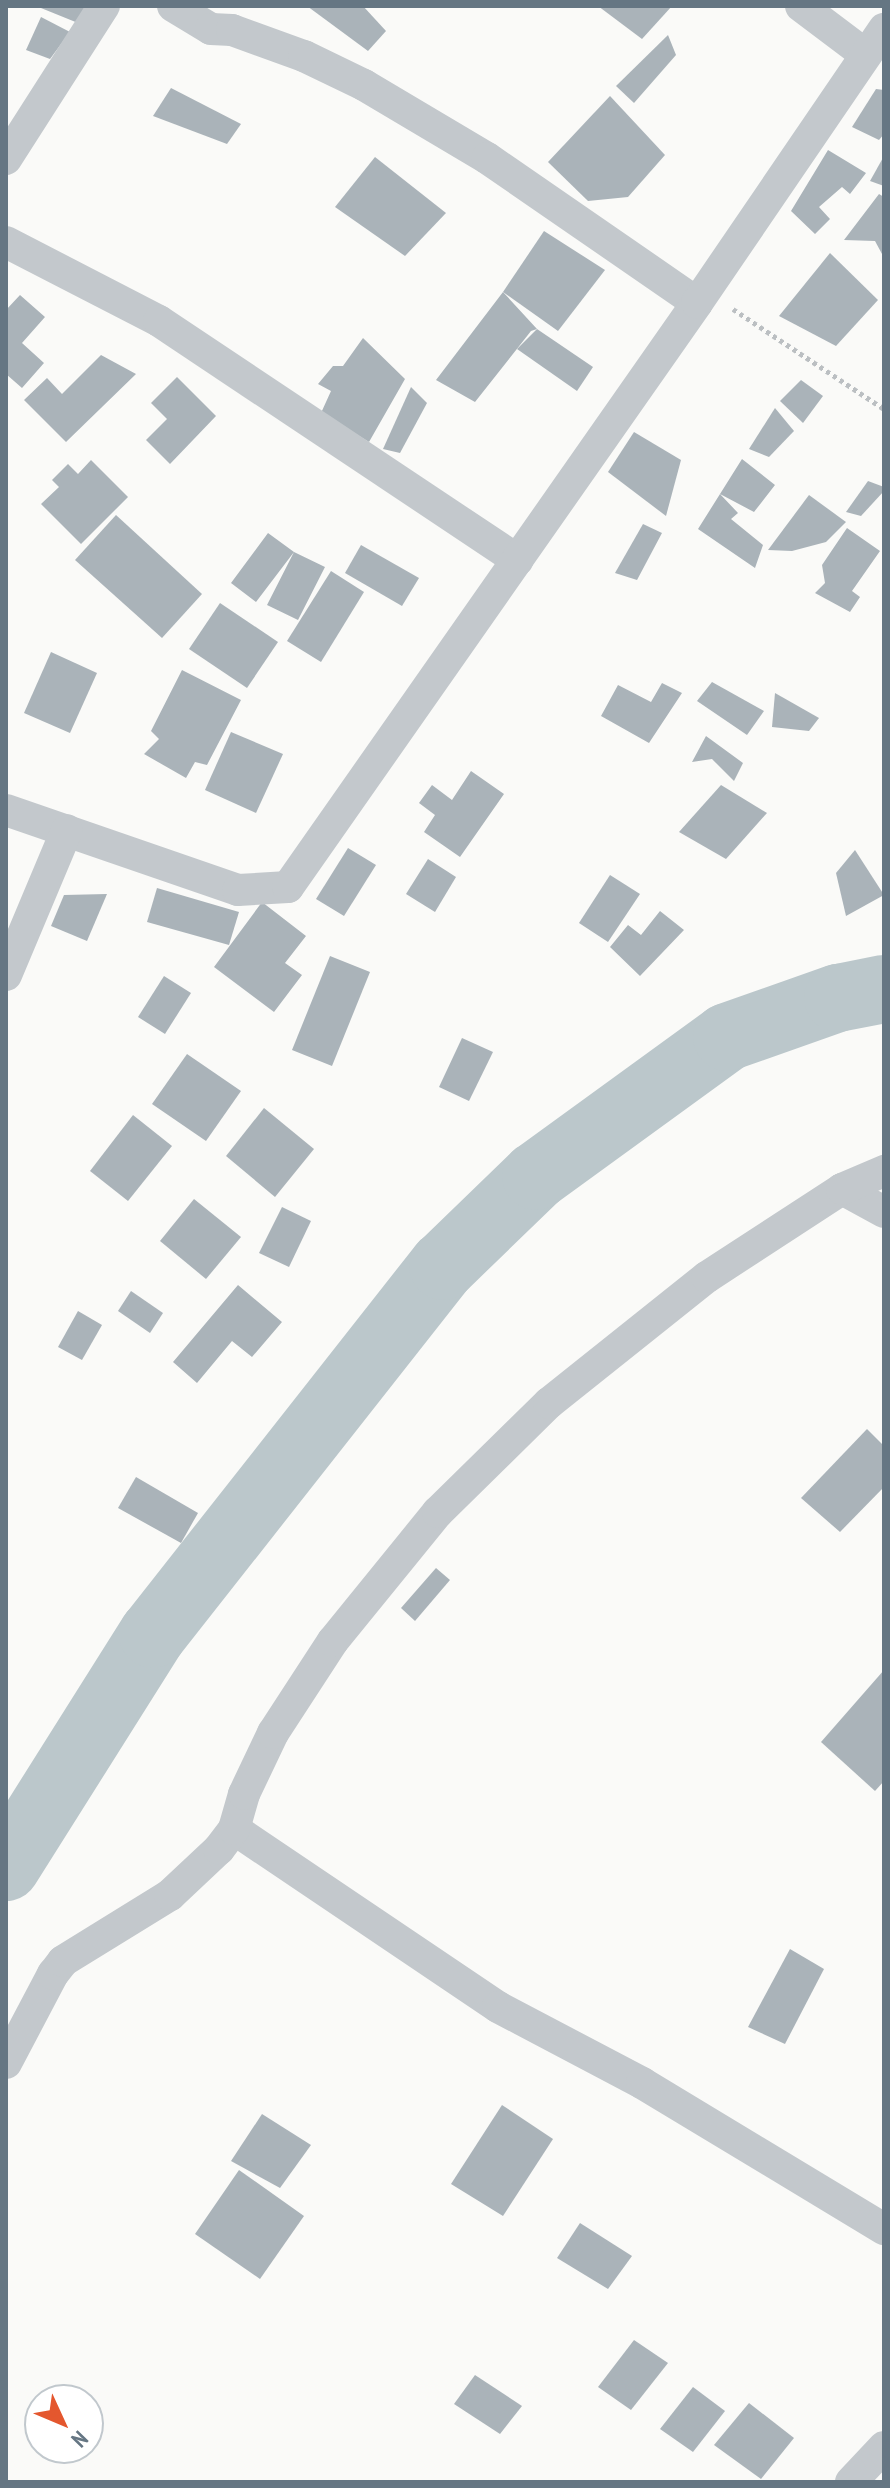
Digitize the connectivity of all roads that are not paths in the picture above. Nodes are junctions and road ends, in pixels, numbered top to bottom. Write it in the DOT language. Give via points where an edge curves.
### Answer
graph roads {
  1 [pos="104,6"];
  2 [pos="173,6"];
  3 [pos="801,6"];
  4 [pos="884,29"];
  5 [pos="866,55"];
  6 [pos="6,159"];
  7 [pos="6,242"];
  8 [pos="702,297"];
  9 [pos="518,560"];
  10 [pos="6,810"];
  11 [pos="67,830"];
  12 [pos="6,975"];
  13 [pos="884,1171"];
  14 [pos="842,1189"];
  15 [pos="884,1212"];
  16 [pos="234,1829"];
  17 [pos="6,2063"];
  18 [pos="884,2229"];
  19 [pos="884,2447"];
  20 [pos="851,2482"];
  1 -- 6 [label="street"];
  2 -- 8 [label="street" via="211,29 232,30 304,56 364,85"];
  3 -- 5 [label="street"];
  4 -- 5 [label="street"];
  5 -- 8 [label="street"];
  7 -- 9 [label="street" via="159,321"];
  8 -- 9 [label="street"];
  9 -- 11 [label="street" via="288,887 238,890"];
  10 -- 11 [label="street"];
  11 -- 12 [label="street"];
  13 -- 14 [label="street"];
  14 -- 15 [label="street"];
  14 -- 16 [label="street" via="707,1277 611,1353 549,1403 438,1512 333,1641 273,1733"];
  16 -- 17 [label="street" via="170,1895 63,1961"];
  16 -- 18 [label="street" via="498,2007 642,2083"];
  19 -- 20 [label="street"];
}
